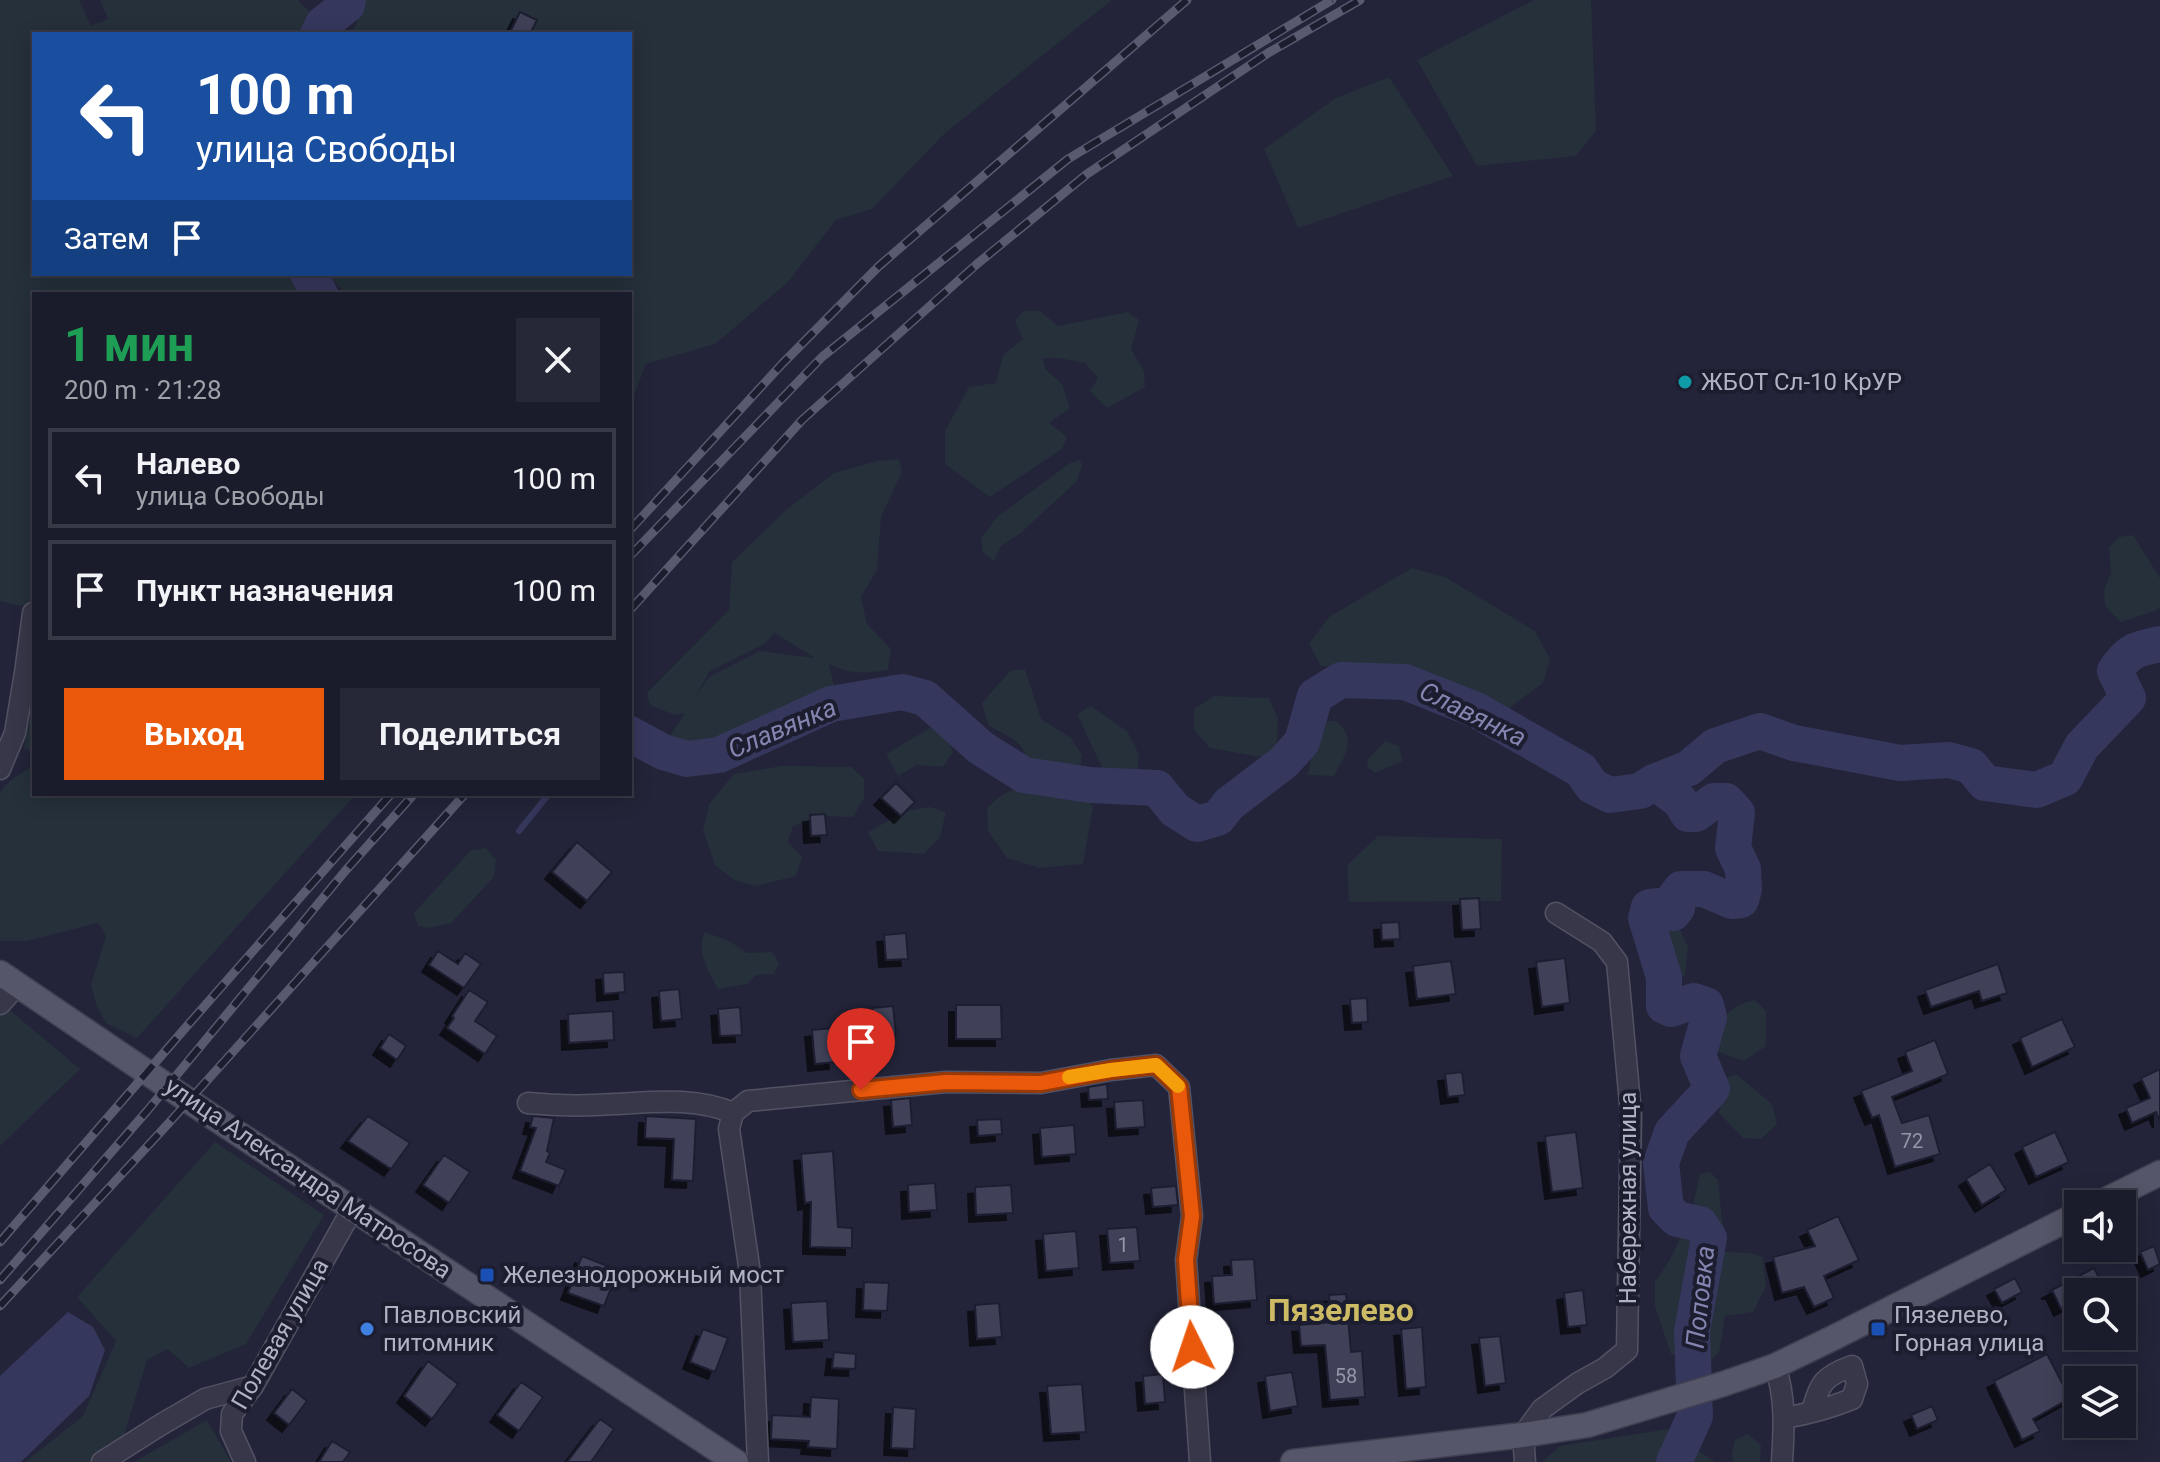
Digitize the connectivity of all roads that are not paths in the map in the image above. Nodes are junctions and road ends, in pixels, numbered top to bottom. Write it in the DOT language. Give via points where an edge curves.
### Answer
graph roads {
  1 [pos="32,620"];
  2 [pos="0,769"];
  3 [pos="1556,913"];
  4 [pos="9,979"];
  5 [pos="0,1004"];
  6 [pos="528,1103"];
  7 [pos="731,1121"];
  8 [pos="2160,1173"];
  9 [pos="2126,1190"];
  10 [pos="353,1208"];
  11 [pos="2064,1221"];
  12 [pos="1775,1366"];
  13 [pos="253,1386"];
  14 [pos="1812,1412"];
  15 [pos="1784,1418"];
  16 [pos="1523,1435"];
  17 [pos="102,1462"];
  18 [pos="245,1462"];
  19 [pos="736,1462"];
  20 [pos="758,1462"];
  21 [pos="1200,1462"];
  22 [pos="1293,1462"];
  23 [pos="1525,1462"];
  24 [pos="1782,1462"];
  1 -- 2 [label="street" via="15,733"];
  3 -- 16 [label="street, Набережная улица" via="1602,942 1617,962 1631,1114 1627,1350 1542,1409"];
  4 -- 5 [label="street"];
  4 -- 10 [label="main road, улица Александра Матросова"];
  6 -- 7 [label="street" via="680,1101 719,1107"];
  7 -- 20 [label="street" via="750,1273"];
  7 -- 21 [label="street" via="748,1101 946,1082 1041,1083 1156,1065 1179,1087 1192,1216 1186,1260"];
  8 -- 9 [label="main road"];
  10 -- 13 [label="street, Полевая улица"];
  10 -- 19 [label="main road, улица Александра Матросова"];
  11 -- 12 [label="main road"];
  12 -- 15 [label="street"];
  12 -- 16 [label="main road" via="1620,1416"];
  13 -- 17 [label="street" via="205,1399"];
  13 -- 18 [label="street, Полевая улица" via="232,1414 231,1431"];
  14 -- 15 [label="street"];
  15 -- 24 [label="street"];
  16 -- 22 [label="main road"];
  16 -- 23 [label="street"];
}
